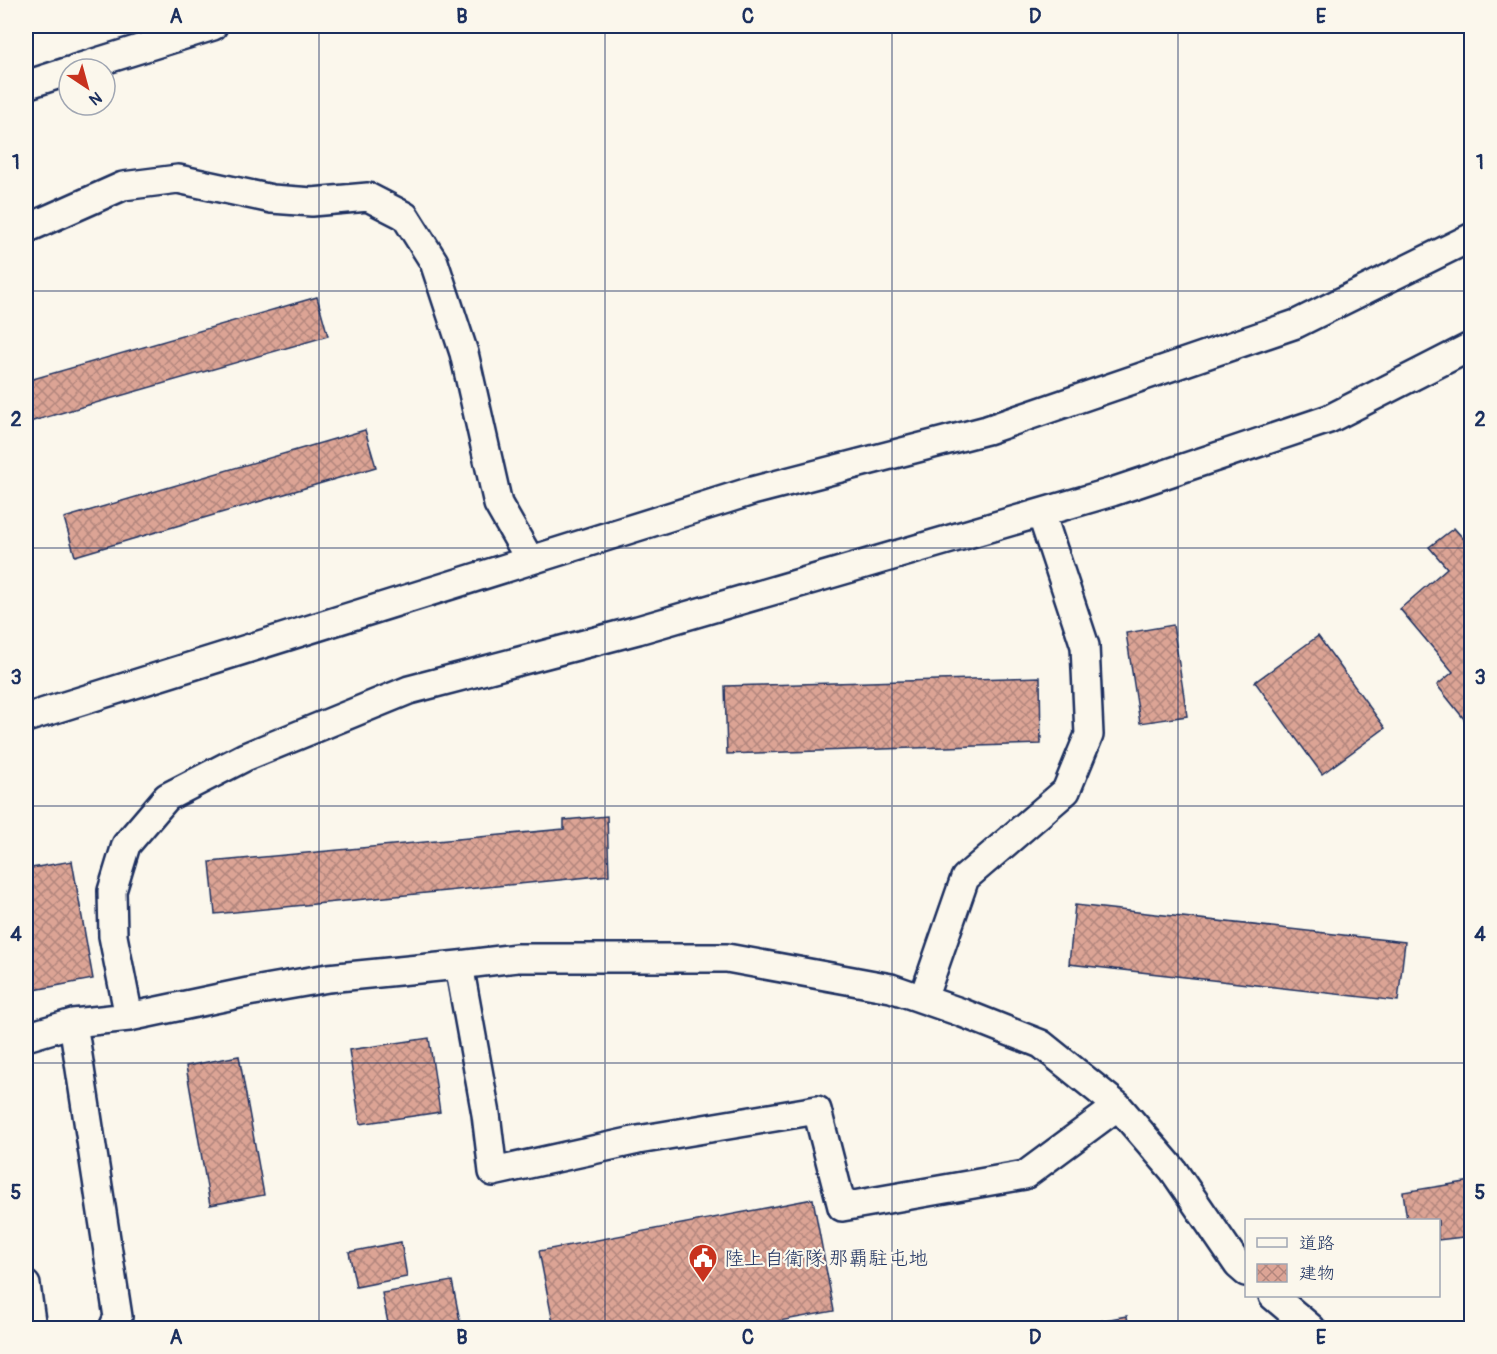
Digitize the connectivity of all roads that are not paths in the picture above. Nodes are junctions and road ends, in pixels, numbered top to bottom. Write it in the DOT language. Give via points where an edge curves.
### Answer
graph roads {
  1 [pos="213,26"];
  2 [pos="114,57"];
  3 [pos="57,75"];
  4 [pos="26,84"];
  5 [pos="26,229"];
  6 [pos="1472,237"];
  7 [pos="1472,346"];
  8 [pos="1041,513"];
  9 [pos="530,560"];
  10 [pos="26,718"];
  11 [pos="459,965"];
  12 [pos="922,999"];
  13 [pos="129,1017"];
  14 [pos="73,1023"];
  15 [pos="26,1037"];
  16 [pos="1118,1106"];
  17 [pos="1245,1271"];
  18 [pos="26,1285"];
  19 [pos="1274,1297"];
  20 [pos="31,1329"];
  21 [pos="113,1329"];
  22 [pos="1311,1329"];
  1 -- 2 [label="street"];
  3 -- 4 [label="street"];
  5 -- 9 [label="street" via="123,186 178,179 272,199 312,202 368,197 405,216 434,262 464,353 498,504"];
  6 -- 9 [label="street" via="1296,324 1009,423 752,491"];
  7 -- 8 [label="street" via="1329,419"];
  8 -- 12 [label="street" via="1084,646 1089,735 1066,791 965,878"];
  8 -- 13 [label="street" via="638,630 410,690 245,758 167,796 126,845 112,891 113,936"];
  9 -- 10 [label="street"];
  11 -- 12 [label="street" via="517,958 727,958 891,988"];
  11 -- 13 [label="street" via="328,978"];
  11 -- 16 [label="street" via="493,1172 638,1140 817,1110 842,1207 1025,1175"];
  12 -- 16 [label="street" via="1041,1044"];
  13 -- 14 [label="street"];
  14 -- 15 [label="street"];
  14 -- 21 [label="street" via="118,1317"];
  16 -- 17 [label="street" via="1173,1170"];
  18 -- 20 [label="street"];
  19 -- 22 [label="street"];
}
